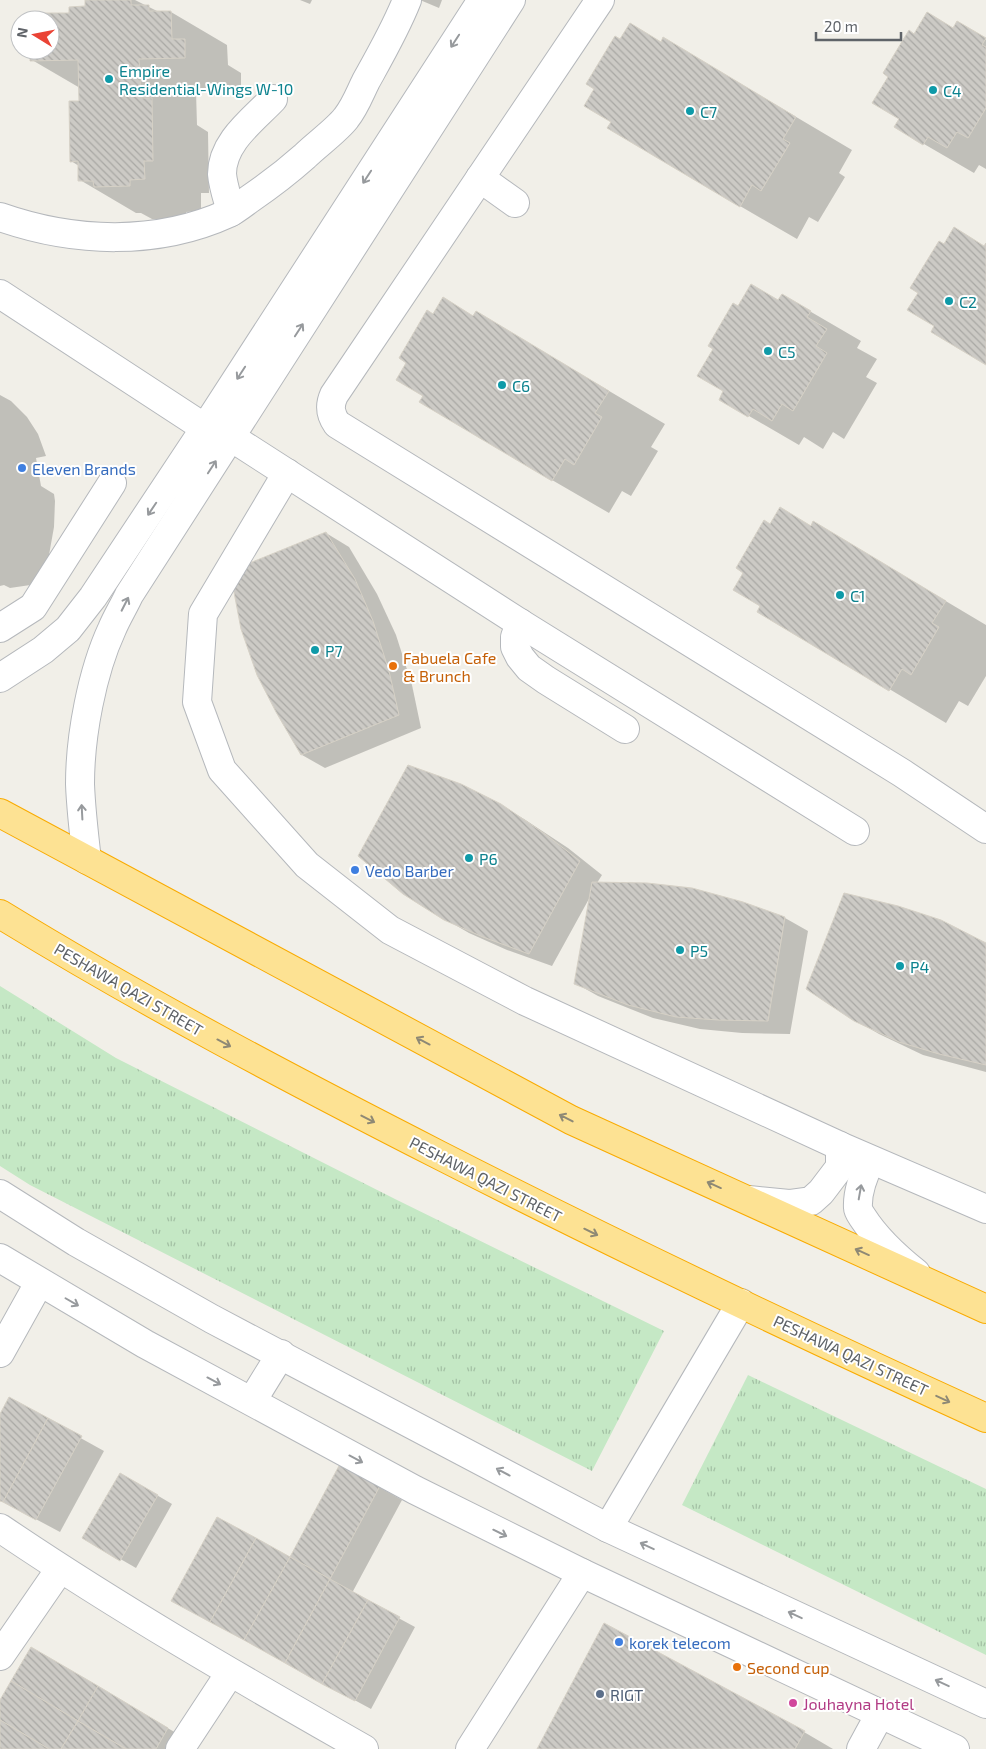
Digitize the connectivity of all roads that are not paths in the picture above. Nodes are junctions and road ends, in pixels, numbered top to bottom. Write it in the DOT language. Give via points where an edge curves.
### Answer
graph roads {
  1 [pos="407,0"];
  2 [pos="482,0"];
  3 [pos="511,0"];
  4 [pos="600,0"];
  5 [pos="274,99"];
  6 [pos="480,178"];
  7 [pos="515,203"];
  8 [pos="231,212"];
  9 [pos="0,217"];
  10 [pos="0,294"];
  11 [pos="205,428"];
  12 [pos="240,443"];
  13 [pos="287,473"];
  14 [pos="112,483"];
  15 [pos="81,613"];
  16 [pos="520,623"];
  17 [pos="0,628"];
  18 [pos="111,630"];
  19 [pos="0,678"];
  20 [pos="625,729"];
  21 [pos="0,813"];
  22 [pos="986,829"];
  23 [pos="855,831"];
  24 [pos="87,860"];
  25 [pos="0,914"];
  26 [pos="840,1146"];
  27 [pos="871,1160"];
  28 [pos="0,1194"];
  29 [pos="745,1199"];
  30 [pos="986,1209"];
  31 [pos="0,1258"];
  32 [pos="927,1282"];
  33 [pos="40,1283"];
  34 [pos="741,1304"];
  35 [pos="986,1309"];
  36 [pos="0,1353"];
  37 [pos="281,1354"];
  38 [pos="252,1401"];
  39 [pos="986,1418"];
  40 [pos="0,1528"];
  41 [pos="608,1528"];
  42 [pos="60,1569"];
  43 [pos="582,1573"];
  44 [pos="0,1656"];
  45 [pos="230,1673"];
  46 [pos="986,1704"];
  47 [pos="880,1714"];
  48 [pos="180,1749"];
  49 [pos="364,1749"];
  50 [pos="470,1749"];
  51 [pos="861,1749"];
  52 [pos="956,1749"];
  1 -- 8 [label="street" via="346,118 279,179"];
  2 -- 11 [label="street, one-way"];
  18 -- 3 [label="street, one-way" via="129,595"];
  4 -- 6 [label="street"];
  5 -- 8 [label="street" via="230,144 224,157 222,175"];
  6 -- 7 [label="street"];
  6 -- 22 [label="street" via="334,395 330,410 337,424 877,758"];
  8 -- 9 [label="street" via="174,231 116,238 58,234"];
  10 -- 11 [label="street"];
  11 -- 15 [label="street, one-way"];
  12 -- 13 [label="street"];
  13 -- 16 [label="street"];
  13 -- 26 [label="street" via="203,614 197,702 222,770 307,865 390,930 525,1001"];
  14 -- 17 [label="street" via="33,607"];
  15 -- 18 [label="street" via="93,626"];
  15 -- 19 [label="street" via="43,650"];
  16 -- 20 [label="street" via="515,647 529,668"];
  16 -- 23 [label="street"];
  24 -- 18 [label="street, one-way" via="80,783 83,745 94,680"];
  21 -- 24 [label="highway"];
  29 -- 24 [label="highway, one-way" via="570,1120"];
  25 -- 34 [label="highway, PESHAWA QAZI STREET, one-way" via="202,1032 367,1119"];
  26 -- 27 [label="street"];
  26 -- 29 [label="street" via="840,1166 811,1201 789,1204"];
  27 -- 30 [label="street"];
  32 -- 27 [label="street, one-way" via="892,1254 871,1231 858,1209 860,1189"];
  28 -- 37 [label="street" via="144,1281"];
  32 -- 29 [label="highway, one-way"];
  31 -- 33 [label="street"];
  32 -- 35 [label="highway"];
  33 -- 36 [label="street"];
  33 -- 38 [label="street, one-way" via="144,1344"];
  34 -- 39 [label="highway, PESHAWA QAZI STREET, one-way"];
  34 -- 41 [label="street"];
  37 -- 38 [label="street"];
  41 -- 37 [label="street, one-way"];
  38 -- 43 [label="street, one-way" via="415,1490"];
  40 -- 42 [label="street"];
  46 -- 41 [label="street, one-way"];
  42 -- 44 [label="street"];
  42 -- 45 [label="street"];
  43 -- 47 [label="street"];
  43 -- 50 [label="street"];
  45 -- 48 [label="street"];
  45 -- 49 [label="street"];
  47 -- 51 [label="street"];
  47 -- 52 [label="street"];
}
